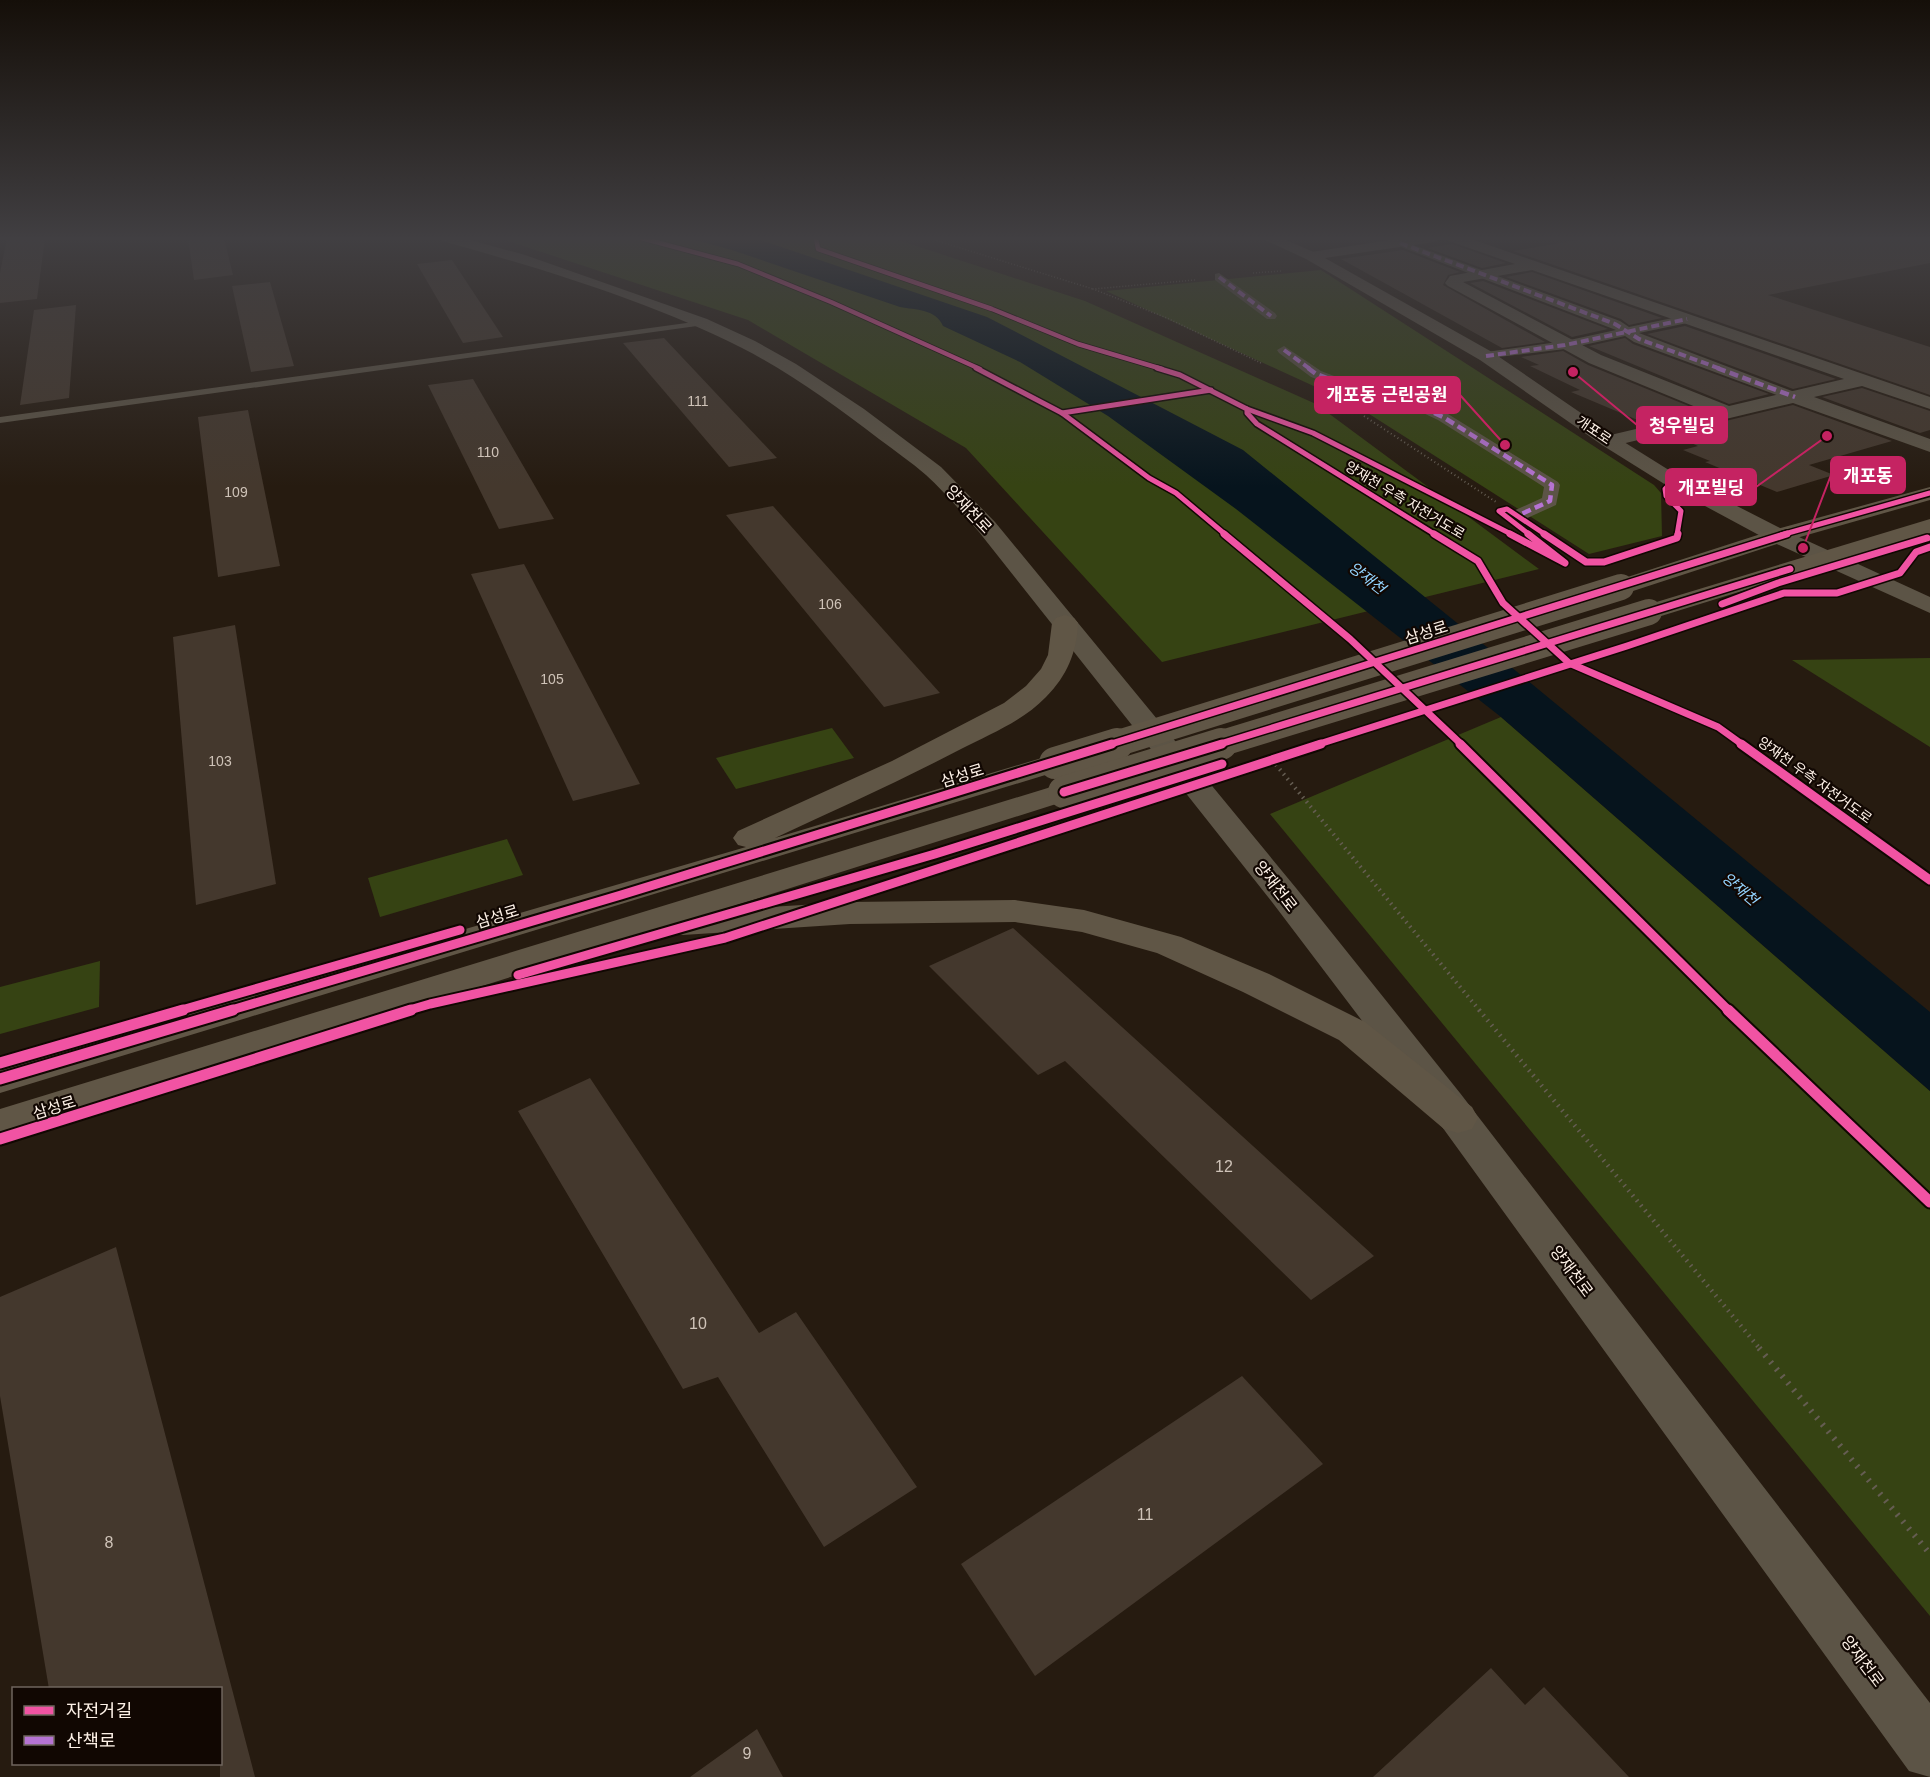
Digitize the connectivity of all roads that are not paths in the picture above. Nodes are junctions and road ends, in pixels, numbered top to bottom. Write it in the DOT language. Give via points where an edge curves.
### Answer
graph roads {
  1 [pos="695,321"];
  2 [pos="1425,321"];
  3 [pos="1522,321"];
  4 [pos="1607,321"];
  5 [pos="1678,321"];
  6 [pos="1693,321"];
  7 [pos="701,323"];
  8 [pos="1624,332"];
  9 [pos="1565,345"];
  10 [pos="1284,350"];
  11 [pos="1486,356"];
  12 [pos="1863,380"];
  13 [pos="1795,397"];
  14 [pos="1930,403"];
  15 [pos="1728,413"];
  16 [pos="0,420"];
  17 [pos="1608,441"];
  18 [pos="1930,446"];
  19 [pos="1930,493"];
  20 [pos="1517,516"];
  21 [pos="1930,526"];
  22 [pos="1778,536"];
  23 [pos="1825,558"];
  24 [pos="1930,606"];
  25 [pos="1065,623"];
  26 [pos="1059,777"];
  27 [pos="621,895"];
  28 [pos="631,928"];
  29 [pos="0,1079"];
  30 [pos="1458,1118"];
  31 [pos="0,1124"];
  32 [pos="1930,1750"];
  1 -- 7 [label="street, 양재천로"];
  2 -- 11 [label="street, 개포로"];
  3 -- 9 [label="street"];
  4 -- 8 [label="street"];
  5 -- 8 [label="street"];
  6 -- 12 [label="street"];
  7 -- 16 [label="lane"];
  7 -- 25 [label="street, 양재천로" via="790,369 934,471 987,527"];
  8 -- 9 [label="street"];
  8 -- 13 [label="street"];
  9 -- 11 [label="street"];
  9 -- 15 [label="street"];
  10 -- 20 [label="street" via="1316,374 1351,387 1405,399 1443,417 1552,485 1550,501"];
  11 -- 17 [label="street, 개포로"];
  12 -- 13 [label="street"];
  12 -- 14 [label="street"];
  13 -- 15 [label="street"];
  13 -- 18 [label="street"];
  15 -- 17 [label="street"];
  17 -- 22 [label="street, 개포로" via="1673,481"];
  19 -- 22 [label="main road, 삼성로"];
  21 -- 23 [label="main road, 삼성로"];
  22 -- 23 [label="street, 개포로"];
  22 -- 26 [label="main road, 삼성로, bridge"];
  23 -- 24 [label="street, 개포로"];
  23 -- 26 [label="main road, 삼성로, bridge" via="1251,734"];
  25 -- 27 [label="main road" via="1061,659 1044,683 1019,706 919,760"];
  25 -- 30 [label="street, 양재천로"];
  26 -- 27 [label="main road, 삼성로"];
  26 -- 28 [label="main road, 삼성로"];
  27 -- 29 [label="main road, 삼성로"];
  28 -- 30 [label="main road" via="850,913 1015,912 1084,921 1169,945 1352,1031"];
  28 -- 31 [label="main road, 삼성로"];
  30 -- 32 [label="street, 양재천로"];
}
